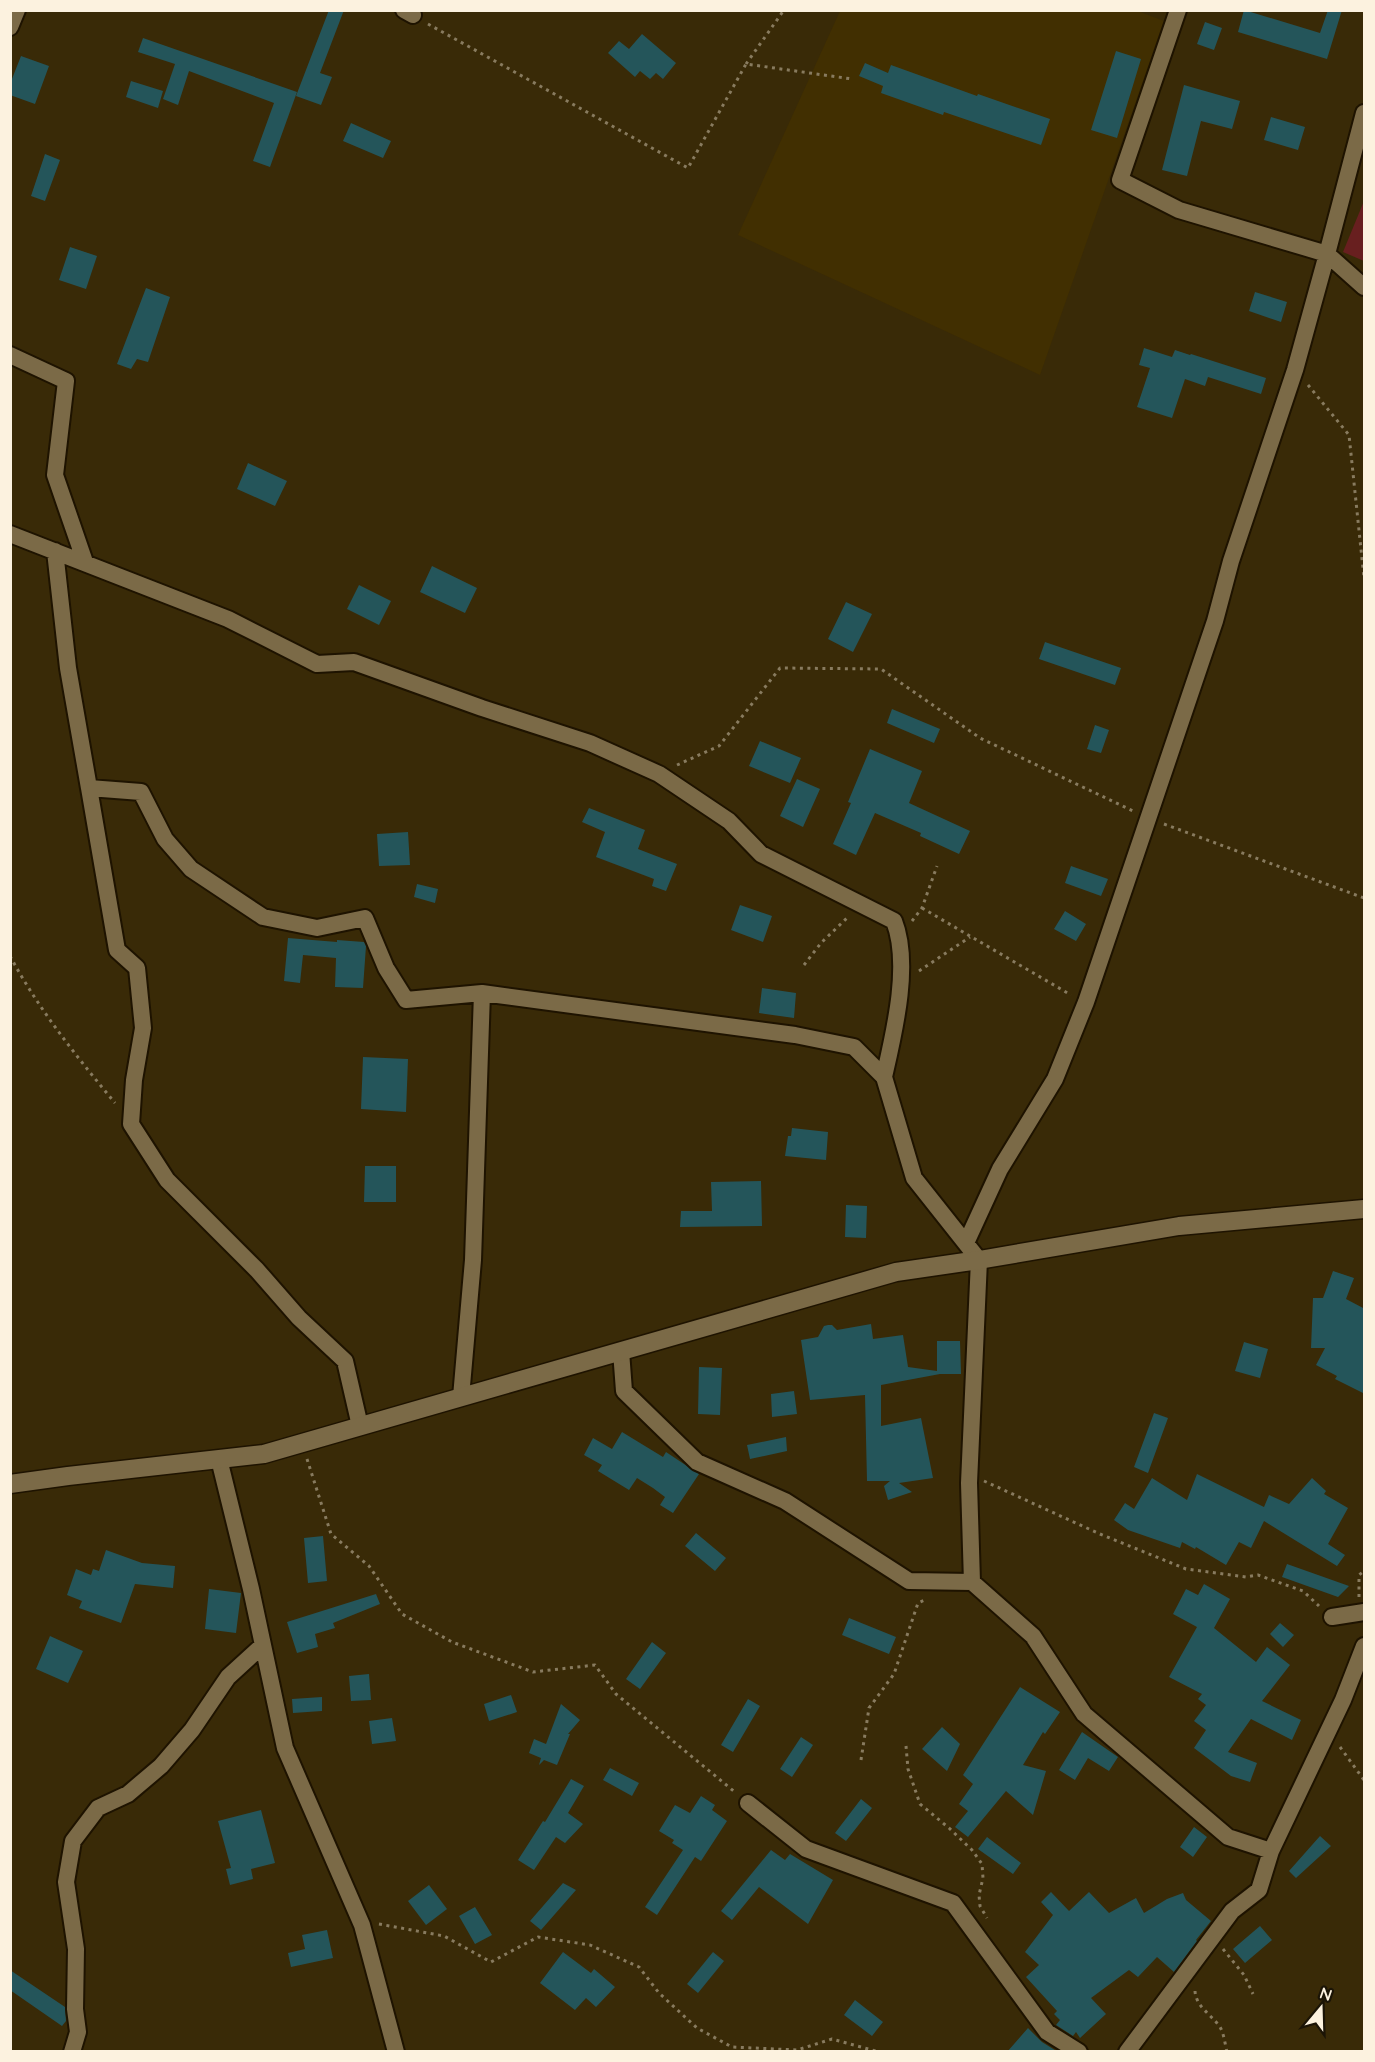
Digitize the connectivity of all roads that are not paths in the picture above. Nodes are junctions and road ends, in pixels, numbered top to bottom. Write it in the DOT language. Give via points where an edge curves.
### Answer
graph roads {
  1 [pos="17,10"];
  2 [pos="1178,10"];
  3 [pos="10,27"];
  4 [pos="1365,113"];
  5 [pos="1327,254"];
  6 [pos="1365,286"];
  7 [pos="10,355"];
  8 [pos="10,534"];
  9 [pos="55,550"];
  10 [pos="85,562"];
  11 [pos="89,788"];
  12 [pos="482,993"];
  13 [pos="884,1077"];
  14 [pos="1365,1209"];
  15 [pos="966,1244"];
  16 [pos="979,1260"];
  17 [pos="621,1351"];
  18 [pos="461,1397"];
  19 [pos="360,1426"];
  20 [pos="219,1459"];
  21 [pos="10,1484"];
  22 [pos="972,1582"];
  23 [pos="1362,1611"];
  24 [pos="1332,1617"];
  25 [pos="263,1645"];
  26 [pos="1365,1646"];
  27 [pos="748,1803"];
  28 [pos="1270,1851"];
  29 [pos="72,2052"];
  30 [pos="396,2052"];
  31 [pos="1079,2052"];
  32 [pos="1127,2052"];
  1 -- 3 [label="street"];
  2 -- 5 [label="street" via="1120,180 1179,210"];
  4 -- 5 [label="street"];
  5 -- 6 [label="street"];
  5 -- 15 [label="street" via="1295,370 1215,621 1086,1002 1055,1079 1000,1169"];
  7 -- 10 [label="street" via="66,381 55,475"];
  8 -- 9 [label="street"];
  9 -- 10 [label="street"];
  9 -- 11 [label="street" via="68,668"];
  10 -- 13 [label="street" via="228,619 317,664 354,662 590,743 659,774 729,821 761,854 894,921 900,936 899,984 896,1024"];
  11 -- 12 [label="street" via="141,792 165,839 190,868 263,917 317,928 365,918 386,968 406,1000"];
  11 -- 19 [label="street" via="117,950 137,968 143,1028 131,1124 167,1180 345,1361"];
  12 -- 13 [label="street" via="783,1033 854,1047"];
  12 -- 18 [label="street" via="473,1260"];
  13 -- 15 [label="street" via="914,1178"];
  14 -- 16 [label="main road" via="1179,1226"];
  15 -- 16 [label="street"];
  16 -- 17 [label="main road" via="896,1272"];
  16 -- 22 [label="street" via="969,1474"];
  17 -- 18 [label="main road"];
  17 -- 22 [label="street" via="624,1391 697,1462 785,1501 909,1581"];
  18 -- 19 [label="main road"];
  19 -- 20 [label="main road" via="264,1454"];
  20 -- 21 [label="main road"];
  20 -- 25 [label="street"];
  22 -- 28 [label="street" via="1033,1636 1084,1714 1228,1837"];
  23 -- 24 [label="street"];
  25 -- 29 [label="street" via="228,1677 192,1730 161,1766 128,1794 98,1808 73,1841 66,1882 76,1949 78,2032"];
  25 -- 30 [label="street" via="285,1748 360,1921"];
  26 -- 28 [label="street"];
  27 -- 31 [label="street" via="806,1849 953,1903 1047,2032"];
  28 -- 32 [label="street" via="1259,1890 1232,1911"];
}
